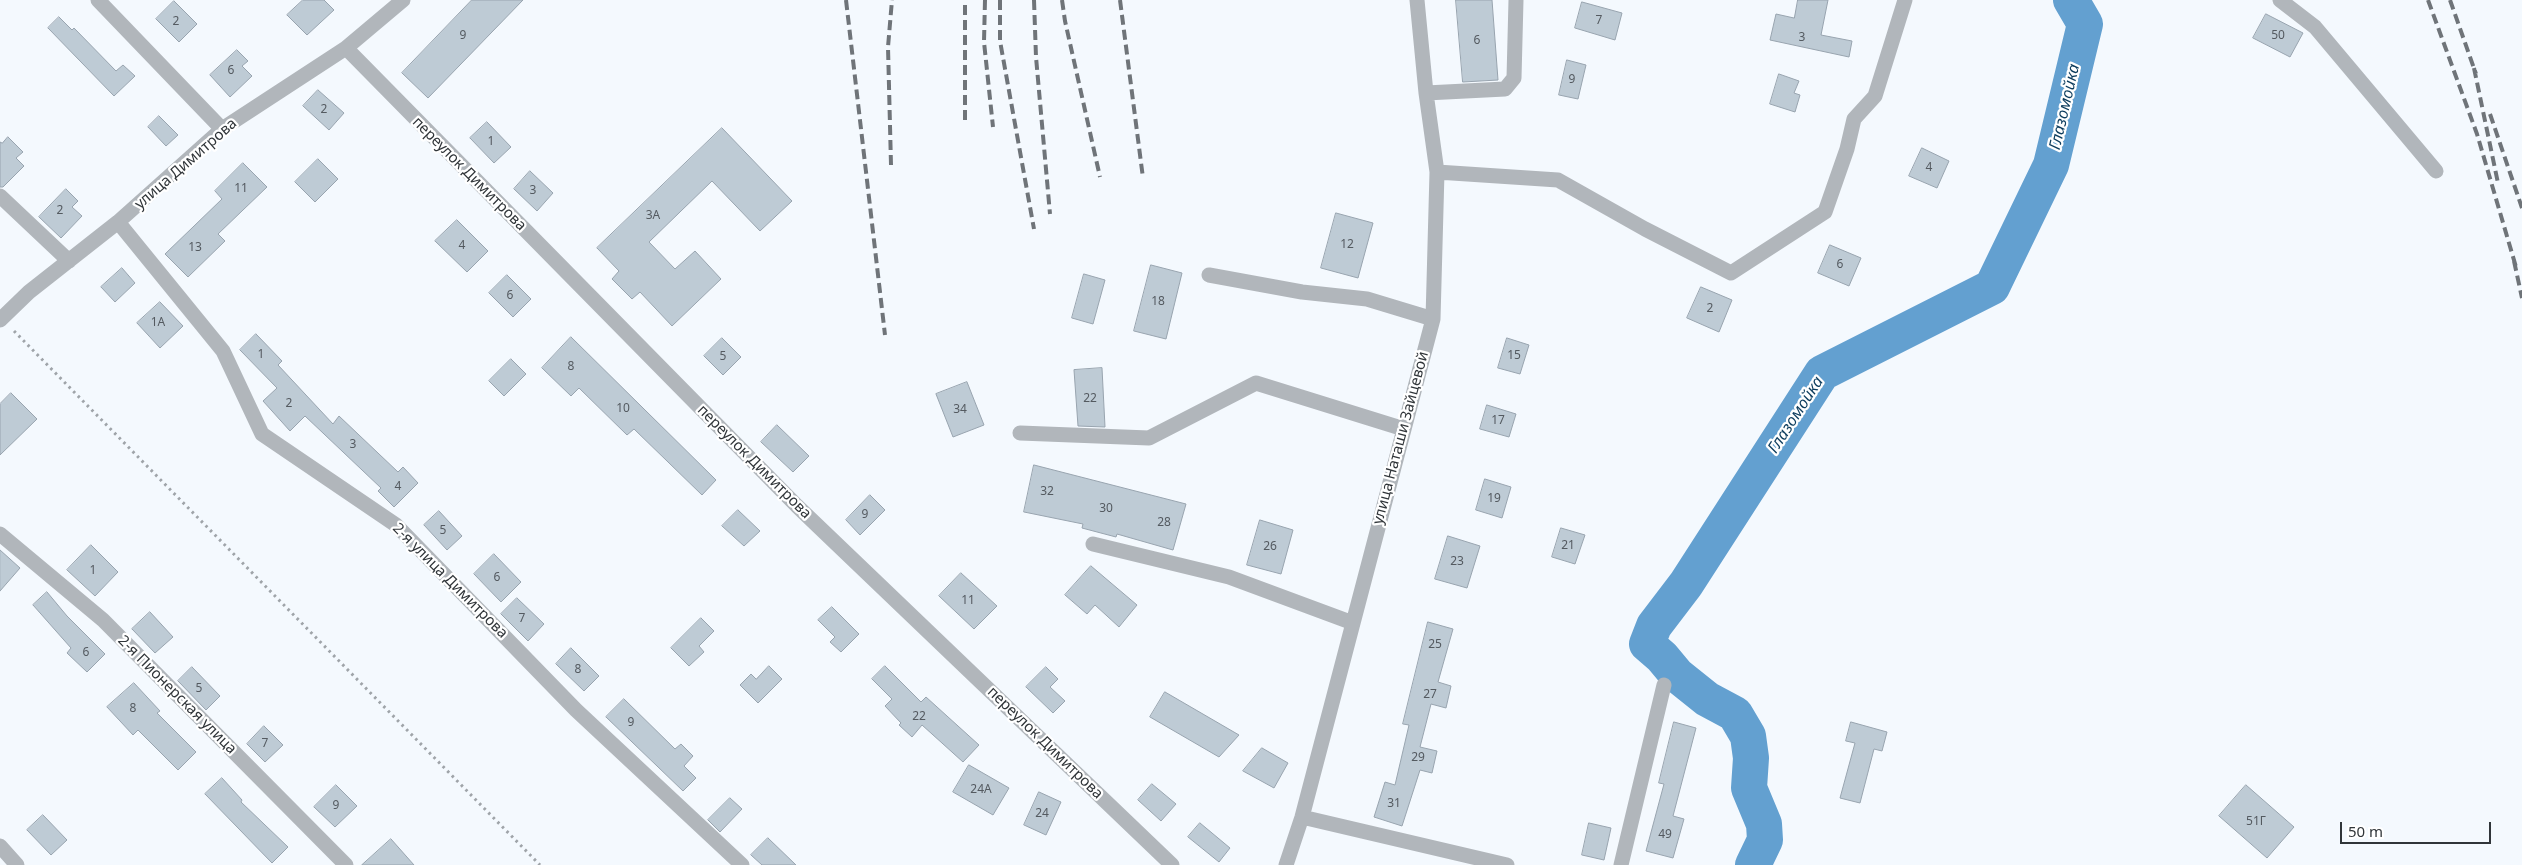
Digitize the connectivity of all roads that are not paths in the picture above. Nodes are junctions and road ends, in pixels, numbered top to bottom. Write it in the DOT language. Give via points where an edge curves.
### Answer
graph roads {
  1 [pos="98,0"];
  2 [pos="403,0"];
  3 [pos="1416,0"];
  4 [pos="1516,0"];
  5 [pos="1905,0"];
  6 [pos="2280,0"];
  7 [pos="346,48"];
  8 [pos="1426,93"];
  9 [pos="222,129"];
  10 [pos="2436,171"];
  11 [pos="1437,172"];
  12 [pos="0,196"];
  13 [pos="118,222"];
  14 [pos="69,261"];
  15 [pos="1208,275"];
  16 [pos="1433,319"];
  17 [pos="0,320"];
  18 [pos="1404,429"];
  19 [pos="1020,432"];
  20 [pos="0,534"];
  21 [pos="1093,544"];
  22 [pos="1353,623"];
  23 [pos="1664,685"];
  24 [pos="1302,817"];
  25 [pos="0,846"];
  26 [pos="17,865"];
  27 [pos="346,865"];
  28 [pos="742,865"];
  29 [pos="1172,865"];
  30 [pos="1286,865"];
  31 [pos="1507,865"];
  32 [pos="1621,865"];
  1 -- 9 [label="street"];
  2 -- 7 [label="street, улица Димитрова"];
  3 -- 8 [label="street, улица Наташи Зайцевой"];
  4 -- 8 [label="street" via="1514,78 1505,89"];
  5 -- 11 [label="street" via="1875,96 1854,119 1825,212 1732,273 1558,180"];
  6 -- 10 [label="street" via="2315,27"];
  7 -- 9 [label="street, улица Димитрова"];
  7 -- 29 [label="street, переулок Димитрова" via="797,506"];
  8 -- 11 [label="street, улица Наташи Зайцевой"];
  9 -- 13 [label="street, улица Димитрова"];
  11 -- 16 [label="street, улица Наташи Зайцевой"];
  12 -- 14 [label="street"];
  13 -- 14 [label="street, улица Димитрова"];
  13 -- 28 [label="street, 2-я улица Димитрова" via="223,351 262,434 396,525 576,710"];
  14 -- 17 [label="street, улица Димитрова"];
  15 -- 16 [label="street" via="1302,292 1367,299"];
  16 -- 18 [label="street, улица Наташи Зайцевой"];
  18 -- 19 [label="street" via="1256,383 1150,438"];
  18 -- 22 [label="street, улица Наташи Зайцевой"];
  20 -- 27 [label="street, 2-я Пионерская улица" via="103,620"];
  21 -- 22 [label="street" via="1228,577"];
  22 -- 24 [label="street, улица Наташи Зайцевой"];
  23 -- 32 [label="street"];
  24 -- 30 [label="street, улица Наташи Зайцевой"];
  24 -- 31 [label="street"];
  25 -- 26 [label="street"];
}
